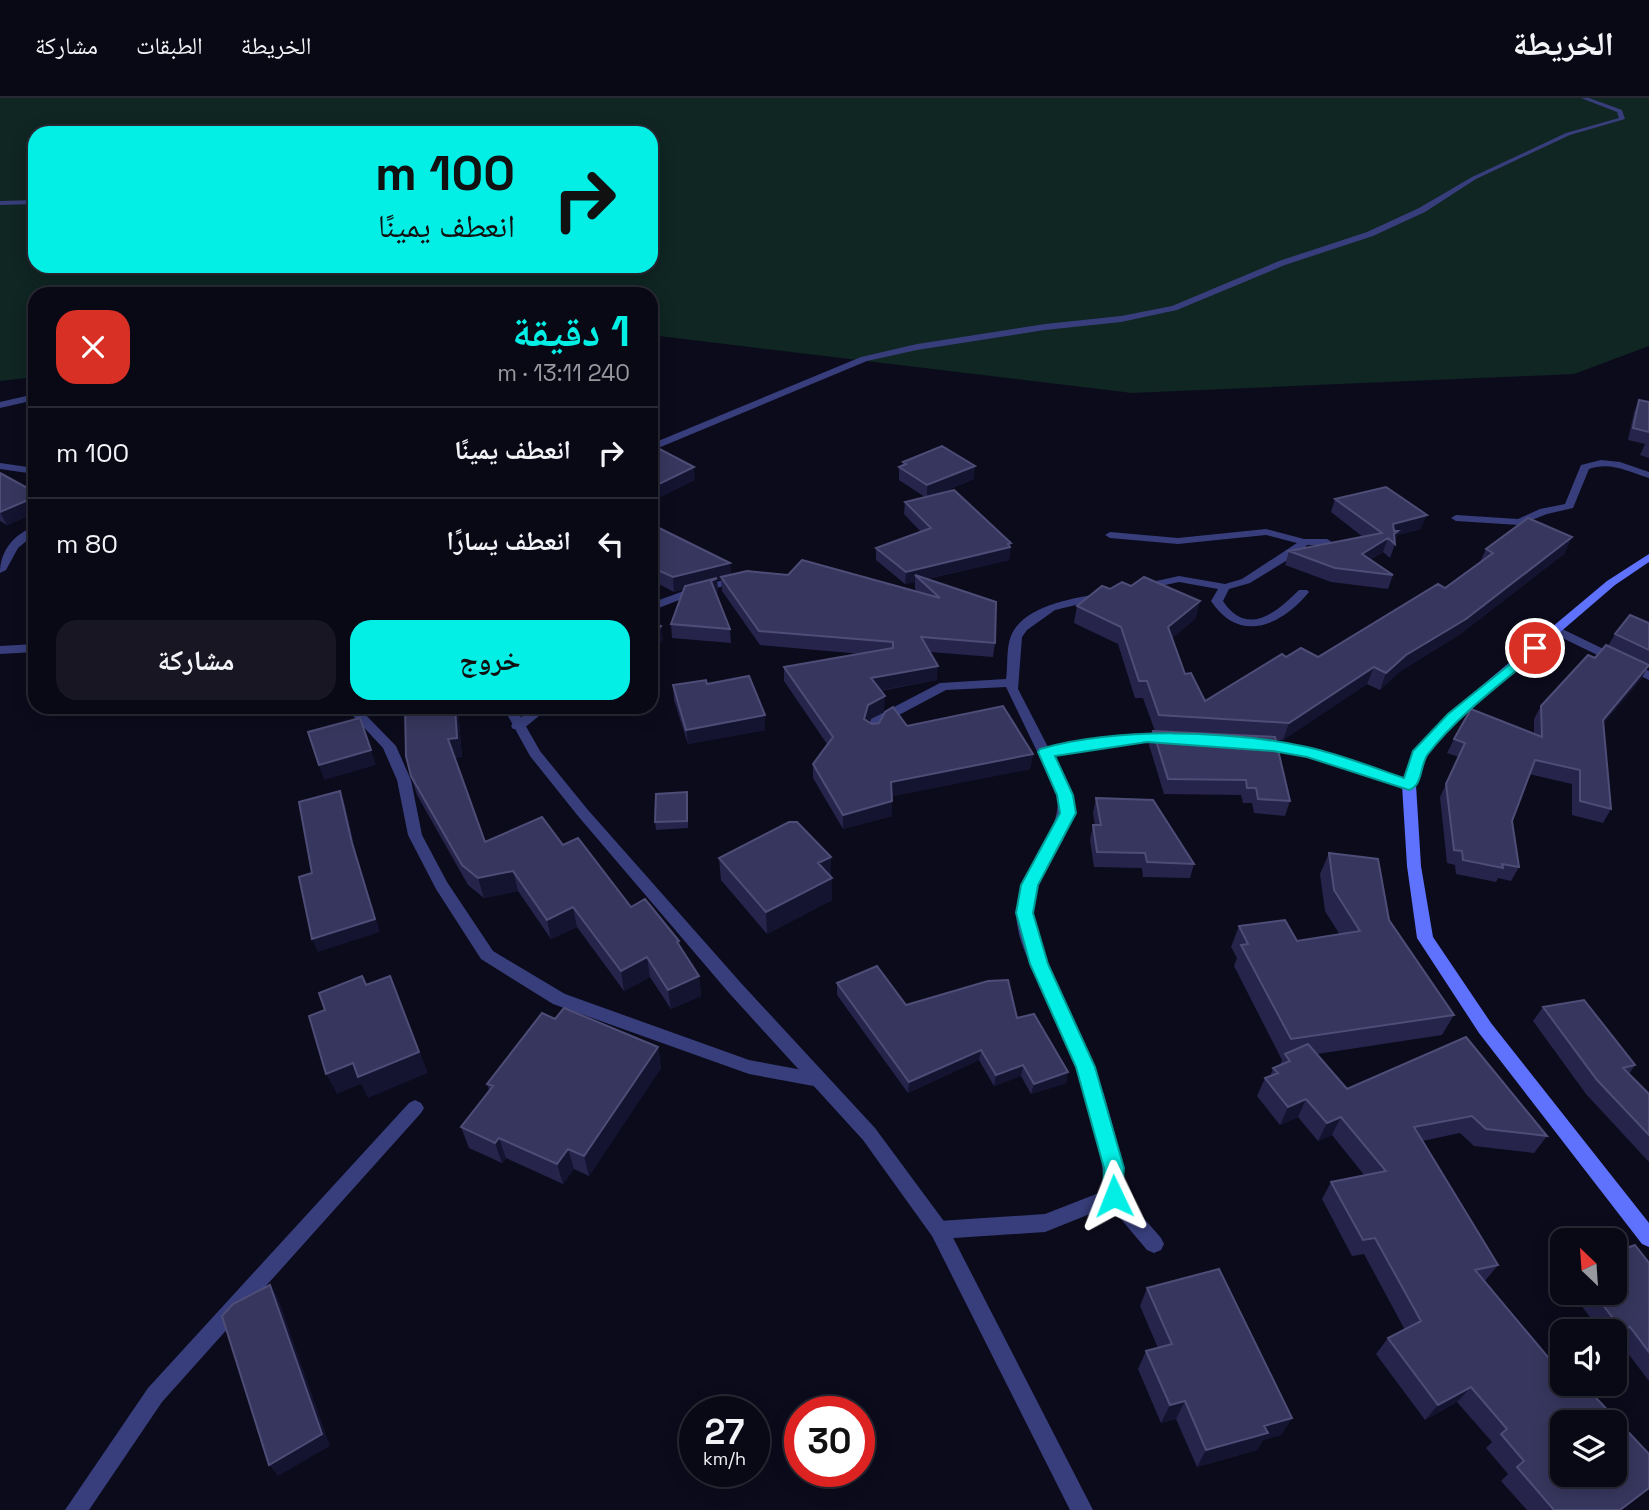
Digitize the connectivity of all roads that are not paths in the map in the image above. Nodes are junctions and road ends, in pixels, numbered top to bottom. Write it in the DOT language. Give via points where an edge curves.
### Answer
graph roads {
  1 [pos="1584,98"];
  2 [pos="28,202"];
  3 [pos="0,203"];
  4 [pos="28,399"];
  5 [pos="0,405"];
  6 [pos="658,445"];
  7 [pos="0,466"];
  8 [pos="19,470"];
  9 [pos="28,471"];
  10 [pos="1649,475"];
  11 [pos="0,479"];
  12 [pos="1456,518"];
  13 [pos="28,534"];
  14 [pos="1110,535"];
  15 [pos="1304,542"];
  16 [pos="1327,542"];
  17 [pos="1649,557"];
  18 [pos="0,570"];
  19 [pos="756,576"];
  20 [pos="1225,587"];
  21 [pos="1131,589"];
  22 [pos="1118,592"];
  23 [pos="1304,592"];
  24 [pos="658,604"];
  25 [pos="1556,631"];
  26 [pos="28,649"];
  27 [pos="4,653"];
  28 [pos="1649,676"];
  29 [pos="1013,683"];
  30 [pos="358,714"];
  31 [pos="512,714"];
  32 [pos="534,714"];
  33 [pos="518,726"];
  34 [pos="873,732"];
  35 [pos="1185,740"];
  36 [pos="1248,744"];
  37 [pos="1045,752"];
  38 [pos="1409,785"];
  39 [pos="819,1080"];
  40 [pos="415,1108"];
  41 [pos="1114,1196"];
  42 [pos="939,1230"];
  43 [pos="1649,1238"];
  44 [pos="1154,1244"];
  45 [pos="76,1510"];
  46 [pos="1082,1510"];
  1 -- 6 [label="street" via="1612,106 1620,111 1622,120 1567,134 1380,229 1174,308 864,359"];
  2 -- 3 [label="street"];
  4 -- 5 [label="street"];
  7 -- 8 [label="street"];
  8 -- 9 [label="street"];
  8 -- 11 [label="street"];
  10 -- 12 [label="street" via="1598,461 1584,467 1569,506 1519,522"];
  13 -- 18 [label="street" via="13,545"];
  14 -- 15 [label="street" via="1178,541 1266,532"];
  15 -- 16 [label="street"];
  15 -- 20 [label="street" via="1246,581"];
  17 -- 25 [label="main road"];
  19 -- 24 [label="street"];
  20 -- 21 [label="street" via="1179,579"];
  20 -- 23 [label="street" via="1217,601 1222,612 1253,622 1279,615"];
  22 -- 29 [label="street" via="1051,607 1023,627 1016,637"];
  25 -- 28 [label="street"];
  25 -- 38 [label="main road" via="1453,717 1419,755"];
  26 -- 27 [label="street"];
  29 -- 34 [label="street" via="944,686 876,722"];
  29 -- 37 [label="street" via="1022,712"];
  30 -- 39 [label="street" via="389,746 404,780 415,835 486,955 559,999 749,1067"];
  31 -- 33 [label="street"];
  32 -- 33 [label="street"];
  33 -- 39 [label="street" via="583,813"];
  35 -- 37 [label="street" via="1147,737"];
  36 -- 38 [label="street" via="1309,752"];
  37 -- 41 [label="street" via="1065,795 1068,813 1030,885 1024,913 1039,964 1085,1067 1114,1168"];
  38 -- 43 [label="main road" via="1414,866 1426,938 1485,1028"];
  39 -- 42 [label="street" via="869,1134"];
  40 -- 45 [label="street" via="155,1395"];
  41 -- 42 [label="street" via="1045,1223"];
  41 -- 44 [label="street"];
  42 -- 46 [label="street"];
}
